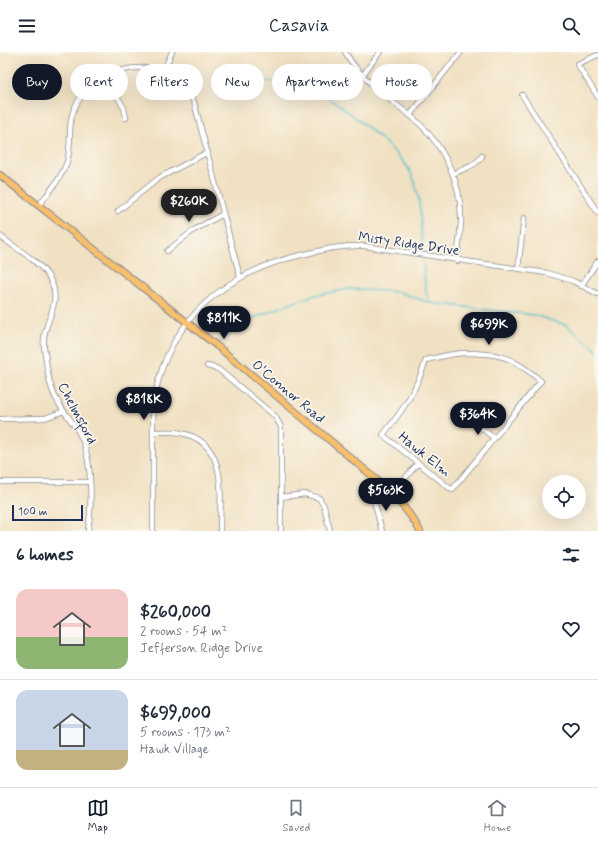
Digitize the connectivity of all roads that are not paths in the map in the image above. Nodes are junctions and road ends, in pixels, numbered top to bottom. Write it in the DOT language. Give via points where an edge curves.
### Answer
graph roads {
  1 [pos="172,52"];
  2 [pos="344,52"];
  3 [pos="380,52"];
  4 [pos="461,52"];
  5 [pos="598,55"];
  6 [pos="167,64"];
  7 [pos="353,64"];
  8 [pos="363,75"];
  9 [pos="363,77"];
  10 [pos="522,95"];
  11 [pos="598,96"];
  12 [pos="79,100"];
  13 [pos="119,100"];
  14 [pos="192,100"];
  15 [pos="410,115"];
  16 [pos="126,118"];
  17 [pos="208,152"];
  18 [pos="482,156"];
  19 [pos="452,174"];
  20 [pos="0,175"];
  21 [pos="39,205"];
  22 [pos="118,211"];
  23 [pos="598,213"];
  24 [pos="223,214"];
  25 [pos="524,218"];
  26 [pos="0,236"];
  27 [pos="167,251"];
  28 [pos="456,261"];
  29 [pos="598,261"];
  30 [pos="518,269"];
  31 [pos="240,277"];
  32 [pos="581,286"];
  33 [pos="598,294"];
  34 [pos="187,323"];
  35 [pos="207,366"];
  36 [pos="64,411"];
  37 [pos="0,419"];
  38 [pos="471,420"];
  39 [pos="153,432"];
  40 [pos="494,438"];
  41 [pos="418,463"];
  42 [pos="0,482"];
  43 [pos="89,482"];
  44 [pos="392,494"];
  45 [pos="281,497"];
  46 [pos="373,497"];
  47 [pos="88,531"];
  48 [pos="153,531"];
  49 [pos="220,531"];
  50 [pos="281,531"];
  51 [pos="330,531"];
  52 [pos="382,531"];
  53 [pos="420,531"];
  1 -- 6 [label="street"];
  2 -- 7 [label="street"];
  3 -- 8 [label="street"];
  4 -- 15 [label="street"];
  5 -- 11 [label="street" via="577,64"];
  9 -- 15 [label="street"];
  10 -- 23 [label="street"];
  12 -- 21 [label="street" via="71,121 70,147 66,163 59,178"];
  13 -- 16 [label="street"];
  14 -- 17 [label="street"];
  15 -- 19 [label="street" via="436,141"];
  17 -- 22 [label="street" via="159,178"];
  17 -- 24 [label="street"];
  18 -- 19 [label="street" via="472,166"];
  19 -- 28 [label="street" via="461,224"];
  20 -- 21 [label="main road, O'Connor Road"];
  21 -- 34 [label="main road, O'Connor Road"];
  24 -- 27 [label="street" via="194,230"];
  24 -- 31 [label="street"];
  25 -- 30 [label="street"];
  26 -- 36 [label="street, Chelmsford" via="42,269 53,286 55,304 44,344 50,384"];
  28 -- 30 [label="street, Misty Ridge Drive"];
  28 -- 31 [label="street, Misty Ridge Drive" via="351,245 285,259"];
  29 -- 32 [label="street"];
  30 -- 32 [label="street, Misty Ridge Drive" via="558,276"];
  31 -- 34 [label="street, Misty Ridge Drive" via="210,297"];
  32 -- 33 [label="street, Misty Ridge Drive"];
  34 -- 39 [label="street, Misty Ridge Drive" via="175,342 160,378 154,407"];
  34 -- 44 [label="main road, O'Connor Road"];
  35 -- 45 [label="street" via="218,369 275,416 283,445"];
  36 -- 37 [label="street" via="45,418"];
  36 -- 43 [label="street, Chelmsford" via="83,441 88,460"];
  38 -- 40 [label="street"];
  39 -- 48 [label="street, Misty Ridge Drive"];
  39 -- 49 [label="street" via="176,432 191,436 200,441 214,456 220,476"];
  40 -- 41 [label="street, Hawk Elm" via="452,490"];
  40 -- 41 [label="street, Hawk Elm" via="541,381 519,363 503,356 462,353 426,360 406,407 383,435"];
  41 -- 44 [label="street"];
  42 -- 43 [label="street"];
  43 -- 47 [label="street, Chelmsford"];
  44 -- 53 [label="main road, O'Connor Road" via="407,510"];
  45 -- 50 [label="street"];
  45 -- 51 [label="street" via="305,494 320,498"];
  46 -- 52 [label="street"];
}
